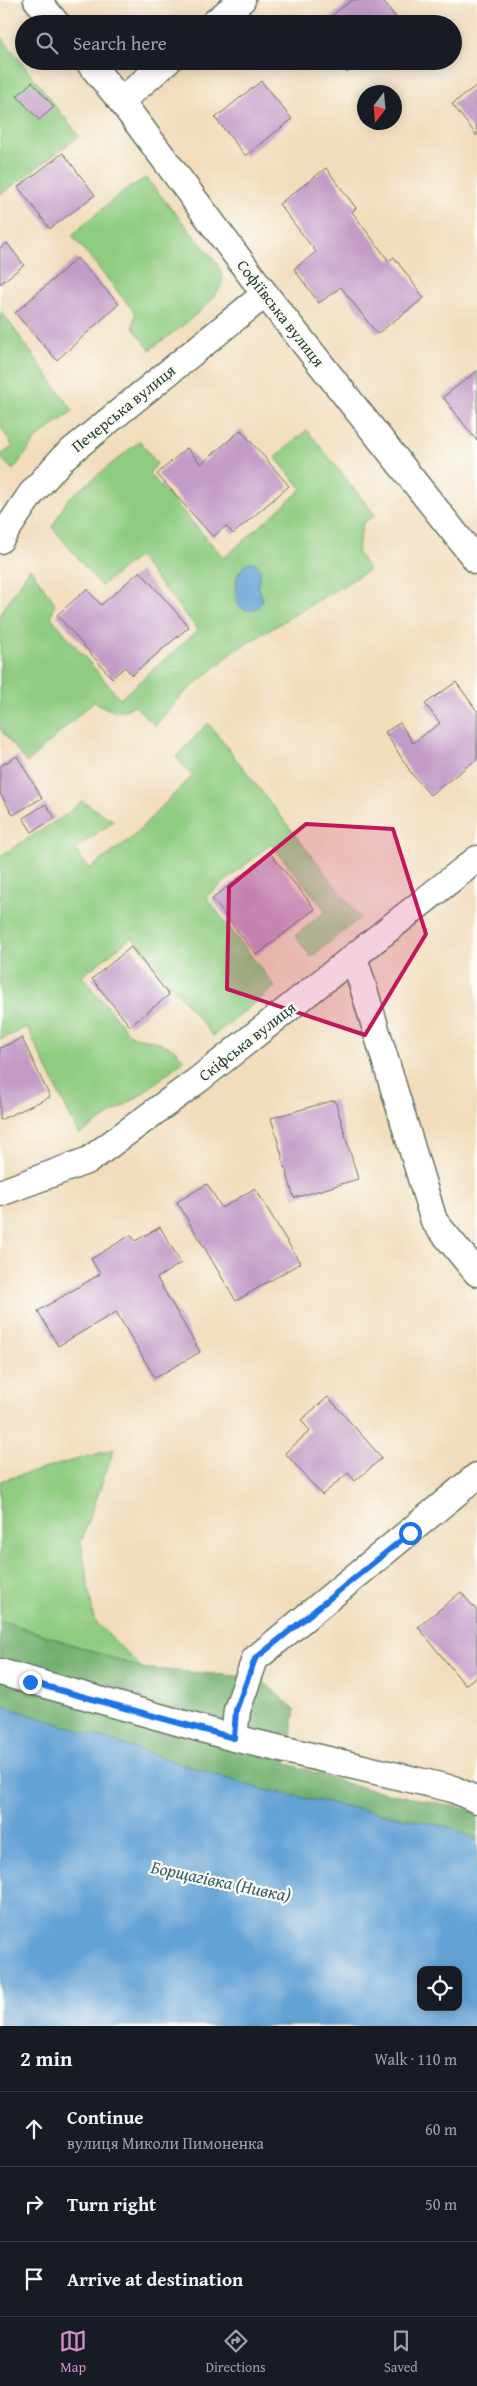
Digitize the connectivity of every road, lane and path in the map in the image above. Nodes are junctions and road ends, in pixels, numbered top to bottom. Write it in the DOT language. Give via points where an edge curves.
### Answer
graph roads {
  1 [pos="37,0"];
  2 [pos="242,0"];
  3 [pos="50,15"];
  4 [pos="224,15"];
  5 [pos="95,70"];
  6 [pos="157,70"];
  7 [pos="121,101"];
  8 [pos="265,294"];
  9 [pos="0,540"];
  10 [pos="477,561"];
  11 [pos="477,859"];
  12 [pos="354,957"];
  13 [pos="0,1193"];
  14 [pos="477,1273"];
  15 [pos="477,1476"];
  16 [pos="0,1672"];
  17 [pos="234,1738"];
  18 [pos="477,1800"];
  1 -- 3 [label="street"];
  2 -- 4 [label="street"];
  5 -- 7 [label="street, Софіївська вулиця"];
  6 -- 7 [label="street"];
  7 -- 8 [label="street, Софіївська вулиця"];
  8 -- 9 [label="street, Печерська вулиця" via="64,456 31,494"];
  8 -- 10 [label="street, Софіївська вулиця"];
  11 -- 12 [label="street, Скіфська вулиця"];
  12 -- 13 [label="street, Скіфська вулиця" via="198,1080 88,1160"];
  12 -- 14 [label="street" via="434,1221"];
  15 -- 17 [label="street" via="255,1659 236,1710"];
  16 -- 17 [label="street"];
  17 -- 18 [label="street" via="453,1789"];
}
